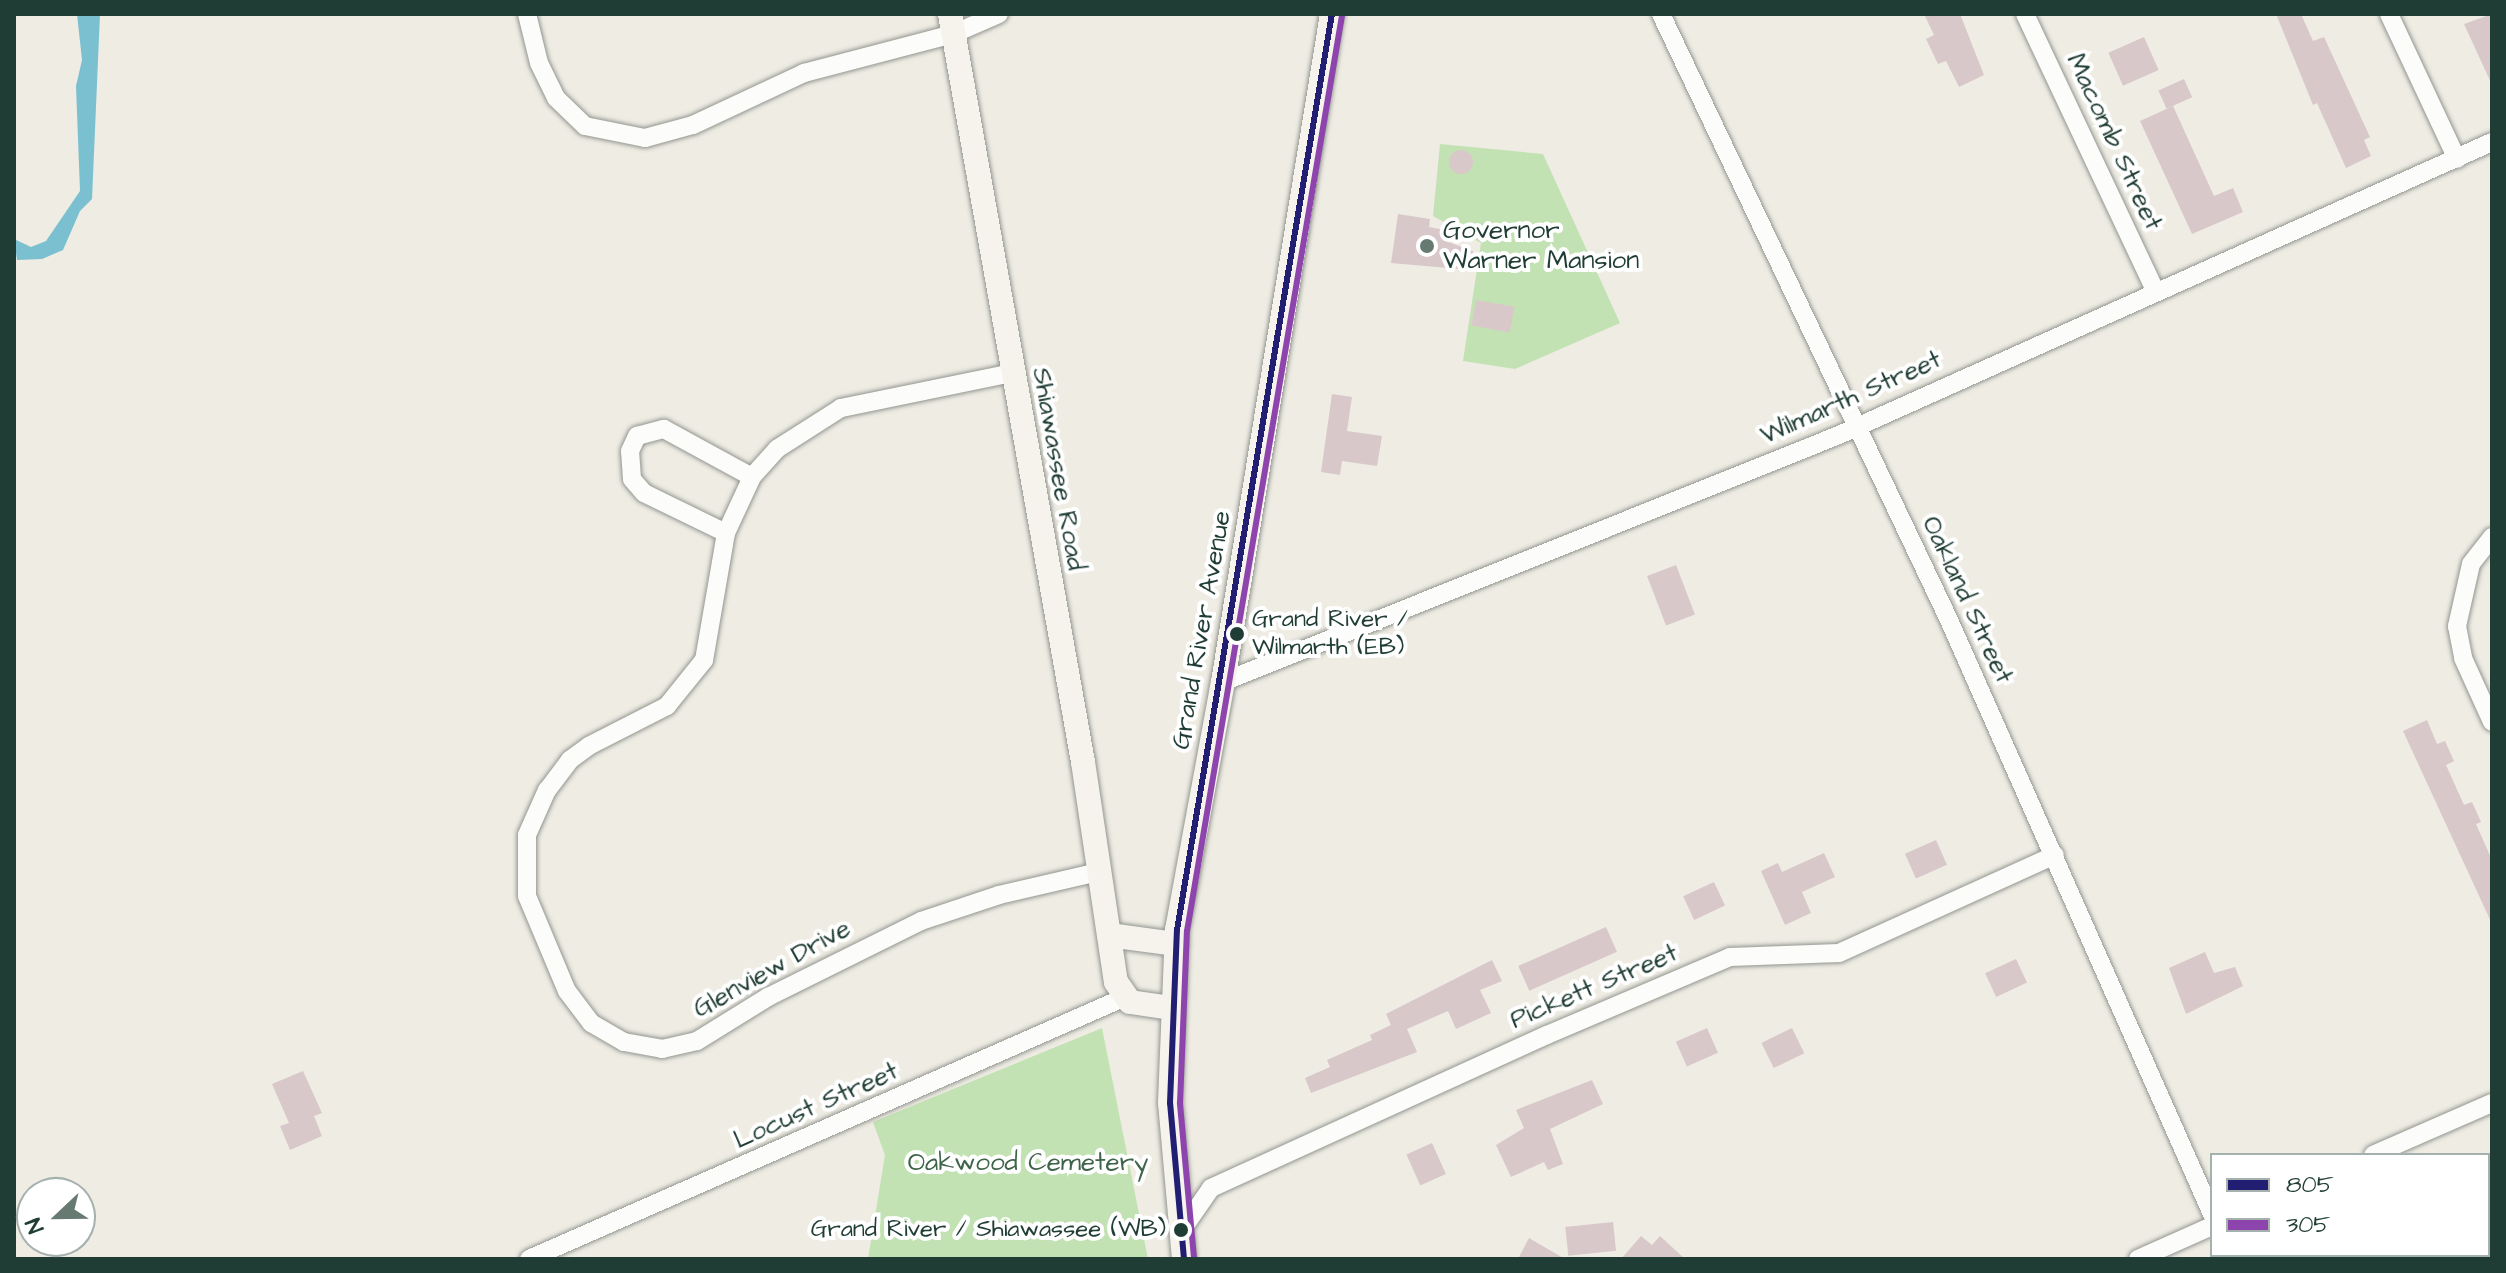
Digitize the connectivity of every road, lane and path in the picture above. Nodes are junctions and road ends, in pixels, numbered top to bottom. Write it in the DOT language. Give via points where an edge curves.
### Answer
graph roads {
  1 [pos="527,14"];
  2 [pos="999,14"];
  3 [pos="1332,14"];
  4 [pos="1661,14"];
  5 [pos="2025,14"];
  6 [pos="2389,14"];
  7 [pos="952,24"];
  8 [pos="2492,142"];
  9 [pos="2457,159"];
  10 [pos="2156,292"];
  11 [pos="1012,373"];
  12 [pos="1857,424"];
  13 [pos="752,477"];
  14 [pos="726,533"];
  15 [pos="2492,537"];
  16 [pos="1223,682"];
  17 [pos="2492,722"];
  18 [pos="2055,855"];
  19 [pos="1099,872"];
  20 [pos="1109,935"];
  21 [pos="1176,944"];
  22 [pos="1123,998"];
  23 [pos="1171,1008"];
  24 [pos="2492,1103"];
  25 [pos="2378,1153"];
  26 [pos="2210,1209"];
  27 [pos="2210,1227"];
  28 [pos="1182,1230"];
  29 [pos="529,1259"];
  30 [pos="1184,1259"];
  31 [pos="2138,1259"];
  1 -- 7 [label="street" via="539,63 556,98 585,126 645,138 679,131 804,73"];
  2 -- 7 [label="street"];
  3 -- 16 [label="main road, Grand River Avenue"];
  4 -- 12 [label="street, Oakland Street"];
  5 -- 10 [label="street, Macomb Street"];
  6 -- 9 [label="street"];
  7 -- 11 [label="main road, Shiawassee Road"];
  8 -- 9 [label="street, Wilmarth Street"];
  9 -- 10 [label="street, Wilmarth Street"];
  10 -- 12 [label="street, Wilmarth Street"];
  11 -- 13 [label="street, Glenview Drive" via="841,408 777,449"];
  11 -- 19 [label="main road, Shiawassee Road"];
  12 -- 16 [label="street, Wilmarth Street"];
  12 -- 18 [label="street, Oakland Street"];
  13 -- 14 [label="street, Glenview Drive"];
  13 -- 14 [label="street" via="664,429 637,436 630,451 632,479 644,493"];
  14 -- 19 [label="street, Glenview Drive" via="710,637 704,660 687,686 667,706 570,760 547,790 527,835 527,896 567,991 591,1023 624,1042 662,1049 697,1041 768,997 921,921 999,895"];
  15 -- 17 [label="street" via="2471,564 2457,626 2463,658"];
  16 -- 21 [label="main road, Grand River Avenue"];
  18 -- 26 [label="street, Oakland Street"];
  18 -- 28 [label="street, Pickett Street" via="1839,953 1730,957 1558,1030 1211,1188"];
  19 -- 20 [label="main road, Shiawassee Road"];
  20 -- 21 [label="main road"];
  20 -- 22 [label="main road, Shiawassee Road"];
  21 -- 23 [label="main road, Grand River Avenue"];
  22 -- 23 [label="main road"];
  22 -- 29 [label="street, Locust Street"];
  23 -- 28 [label="main road, Grand River Avenue" via="1170,1103"];
  24 -- 25 [label="street"];
  27 -- 31 [label="street"];
  28 -- 30 [label="main road, Grand River Avenue"];
}
